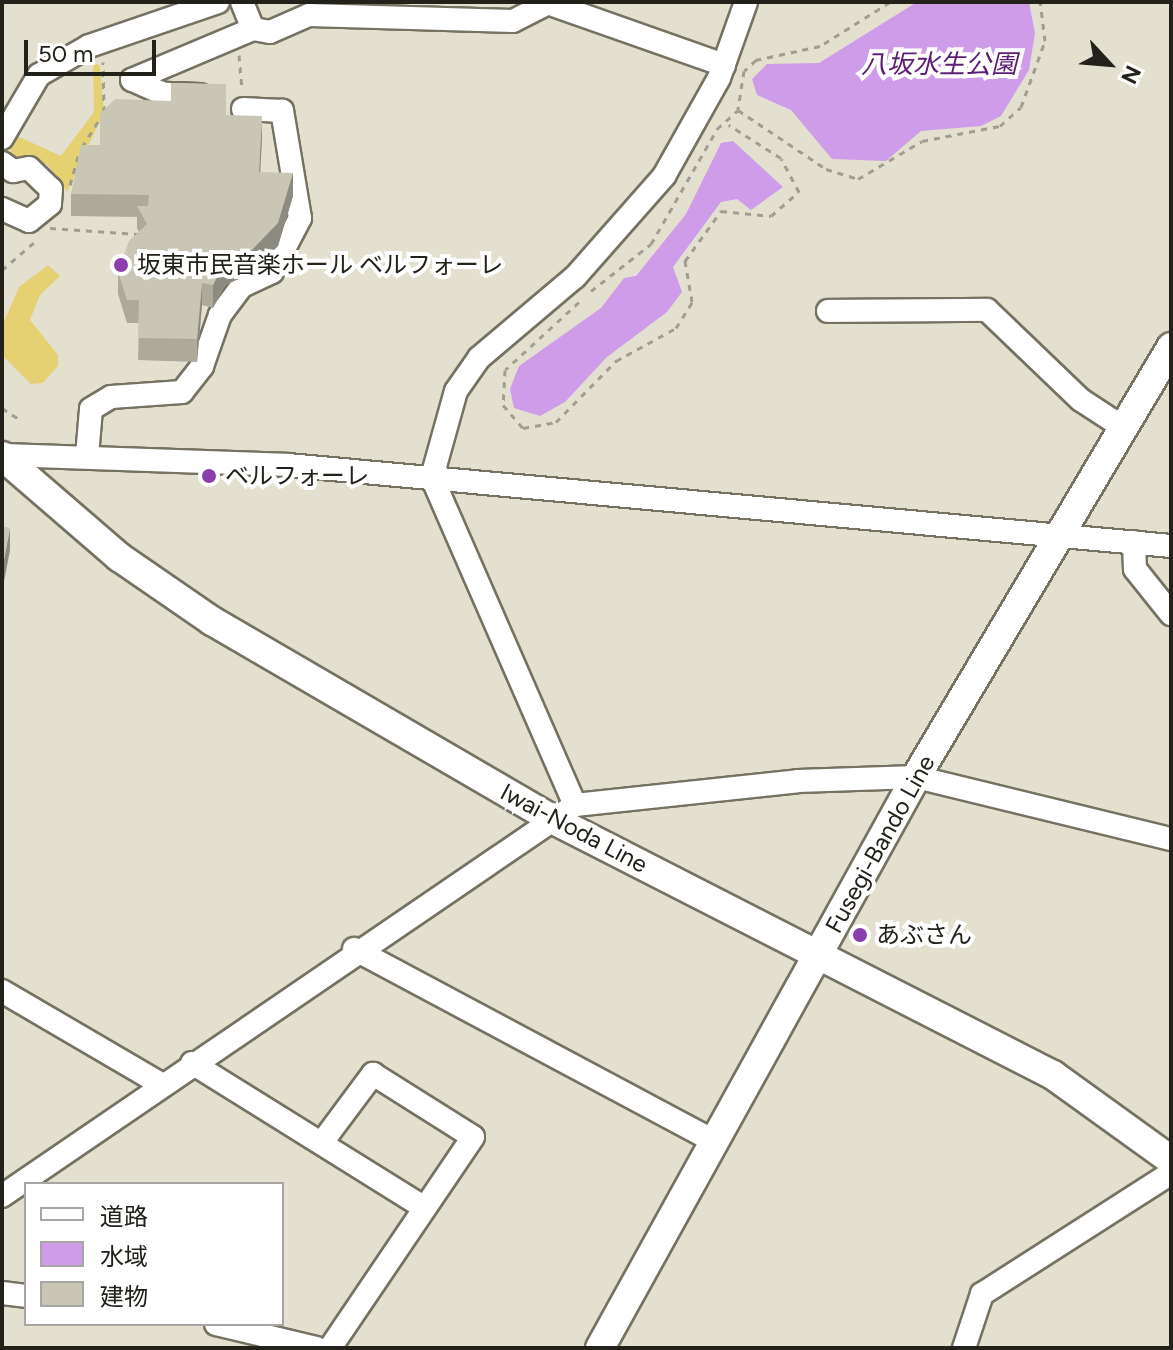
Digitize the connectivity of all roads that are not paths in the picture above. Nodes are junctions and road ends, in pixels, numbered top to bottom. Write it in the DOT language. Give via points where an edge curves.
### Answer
graph roads {
  1 [pos="218,2"];
  2 [pos="242,2"];
  3 [pos="547,2"];
  4 [pos="746,2"];
  5 [pos="253,29"];
  6 [pos="724,65"];
  7 [pos="217,96"];
  8 [pos="243,109"];
  9 [pos="2,138"];
  10 [pos="2,163"];
  11 [pos="2,209"];
  12 [pos="828,311"];
  13 [pos="1171,347"];
  14 [pos="1124,428"];
  15 [pos="2,455"];
  16 [pos="87,456"];
  17 [pos="432,477"];
  18 [pos="1058,535"];
  19 [pos="1134,542"];
  20 [pos="1171,546"];
  21 [pos="1171,614"];
  22 [pos="916,777"];
  23 [pos="563,812"];
  24 [pos="1171,839"];
  25 [pos="354,949"];
  26 [pos="821,953"];
  27 [pos="2,991"];
  28 [pos="192,1063"];
  29 [pos="161,1084"];
  30 [pos="323,1141"];
  31 [pos="716,1142"];
  32 [pos="1171,1160"];
  33 [pos="1171,1173"];
  34 [pos="2,1196"];
  35 [pos="425,1208"];
  36 [pos="2,1293"];
  37 [pos="24,1296"];
  38 [pos="224,1326"];
  39 [pos="316,1348"];
  40 [pos="330,1348"];
  41 [pos="600,1348"];
  42 [pos="964,1348"];
  1 -- 9 [label="street" via="89,46 39,75"];
  2 -- 5 [label="street"];
  3 -- 5 [label="street" via="513,21 372,13 309,15 270,32"];
  3 -- 6 [label="street"];
  4 -- 6 [label="street"];
  5 -- 7 [label="street" via="132,80 164,94"];
  6 -- 17 [label="street" via="664,176 575,277 479,358 456,391"];
  8 -- 16 [label="street" via="282,111 300,218 272,272 242,286 220,315 202,366 182,392 111,397 91,409"];
  10 -- 11 [label="street" via="13,171 29,168 51,189 50,204 29,221"];
  12 -- 14 [label="street" via="987,310 1081,400"];
  13 -- 14 [label="main road, Fusegi-Bando Line"];
  14 -- 18 [label="main road, Fusegi-Bando Line"];
  15 -- 16 [label="street"];
  15 -- 23 [label="main road, Iwai-Noda Line" via="163,588"];
  16 -- 17 [label="street"];
  17 -- 18 [label="street"];
  17 -- 23 [label="street"];
  18 -- 19 [label="street"];
  18 -- 22 [label="main road, Fusegi-Bando Line"];
  19 -- 20 [label="street"];
  19 -- 21 [label="street" via="1135,569"];
  22 -- 23 [label="street" via="798,781"];
  22 -- 24 [label="street"];
  22 -- 26 [label="main road, Fusegi-Bando Line"];
  23 -- 25 [label="street"];
  23 -- 26 [label="main road, Iwai-Noda Line"];
  25 -- 28 [label="street"];
  25 -- 31 [label="street"];
  26 -- 31 [label="main road, Fusegi-Bando Line"];
  26 -- 32 [label="main road, Iwai-Noda Line" via="1053,1075"];
  27 -- 29 [label="street"];
  28 -- 29 [label="street"];
  28 -- 30 [label="street"];
  29 -- 34 [label="street"];
  30 -- 35 [label="street"];
  30 -- 35 [label="street" via="373,1074 473,1137"];
  31 -- 41 [label="main road, Fusegi-Bando Line"];
  33 -- 42 [label="street" via="982,1294"];
  35 -- 40 [label="street"];
  36 -- 37 [label="street"];
  38 -- 39 [label="street"];
}
